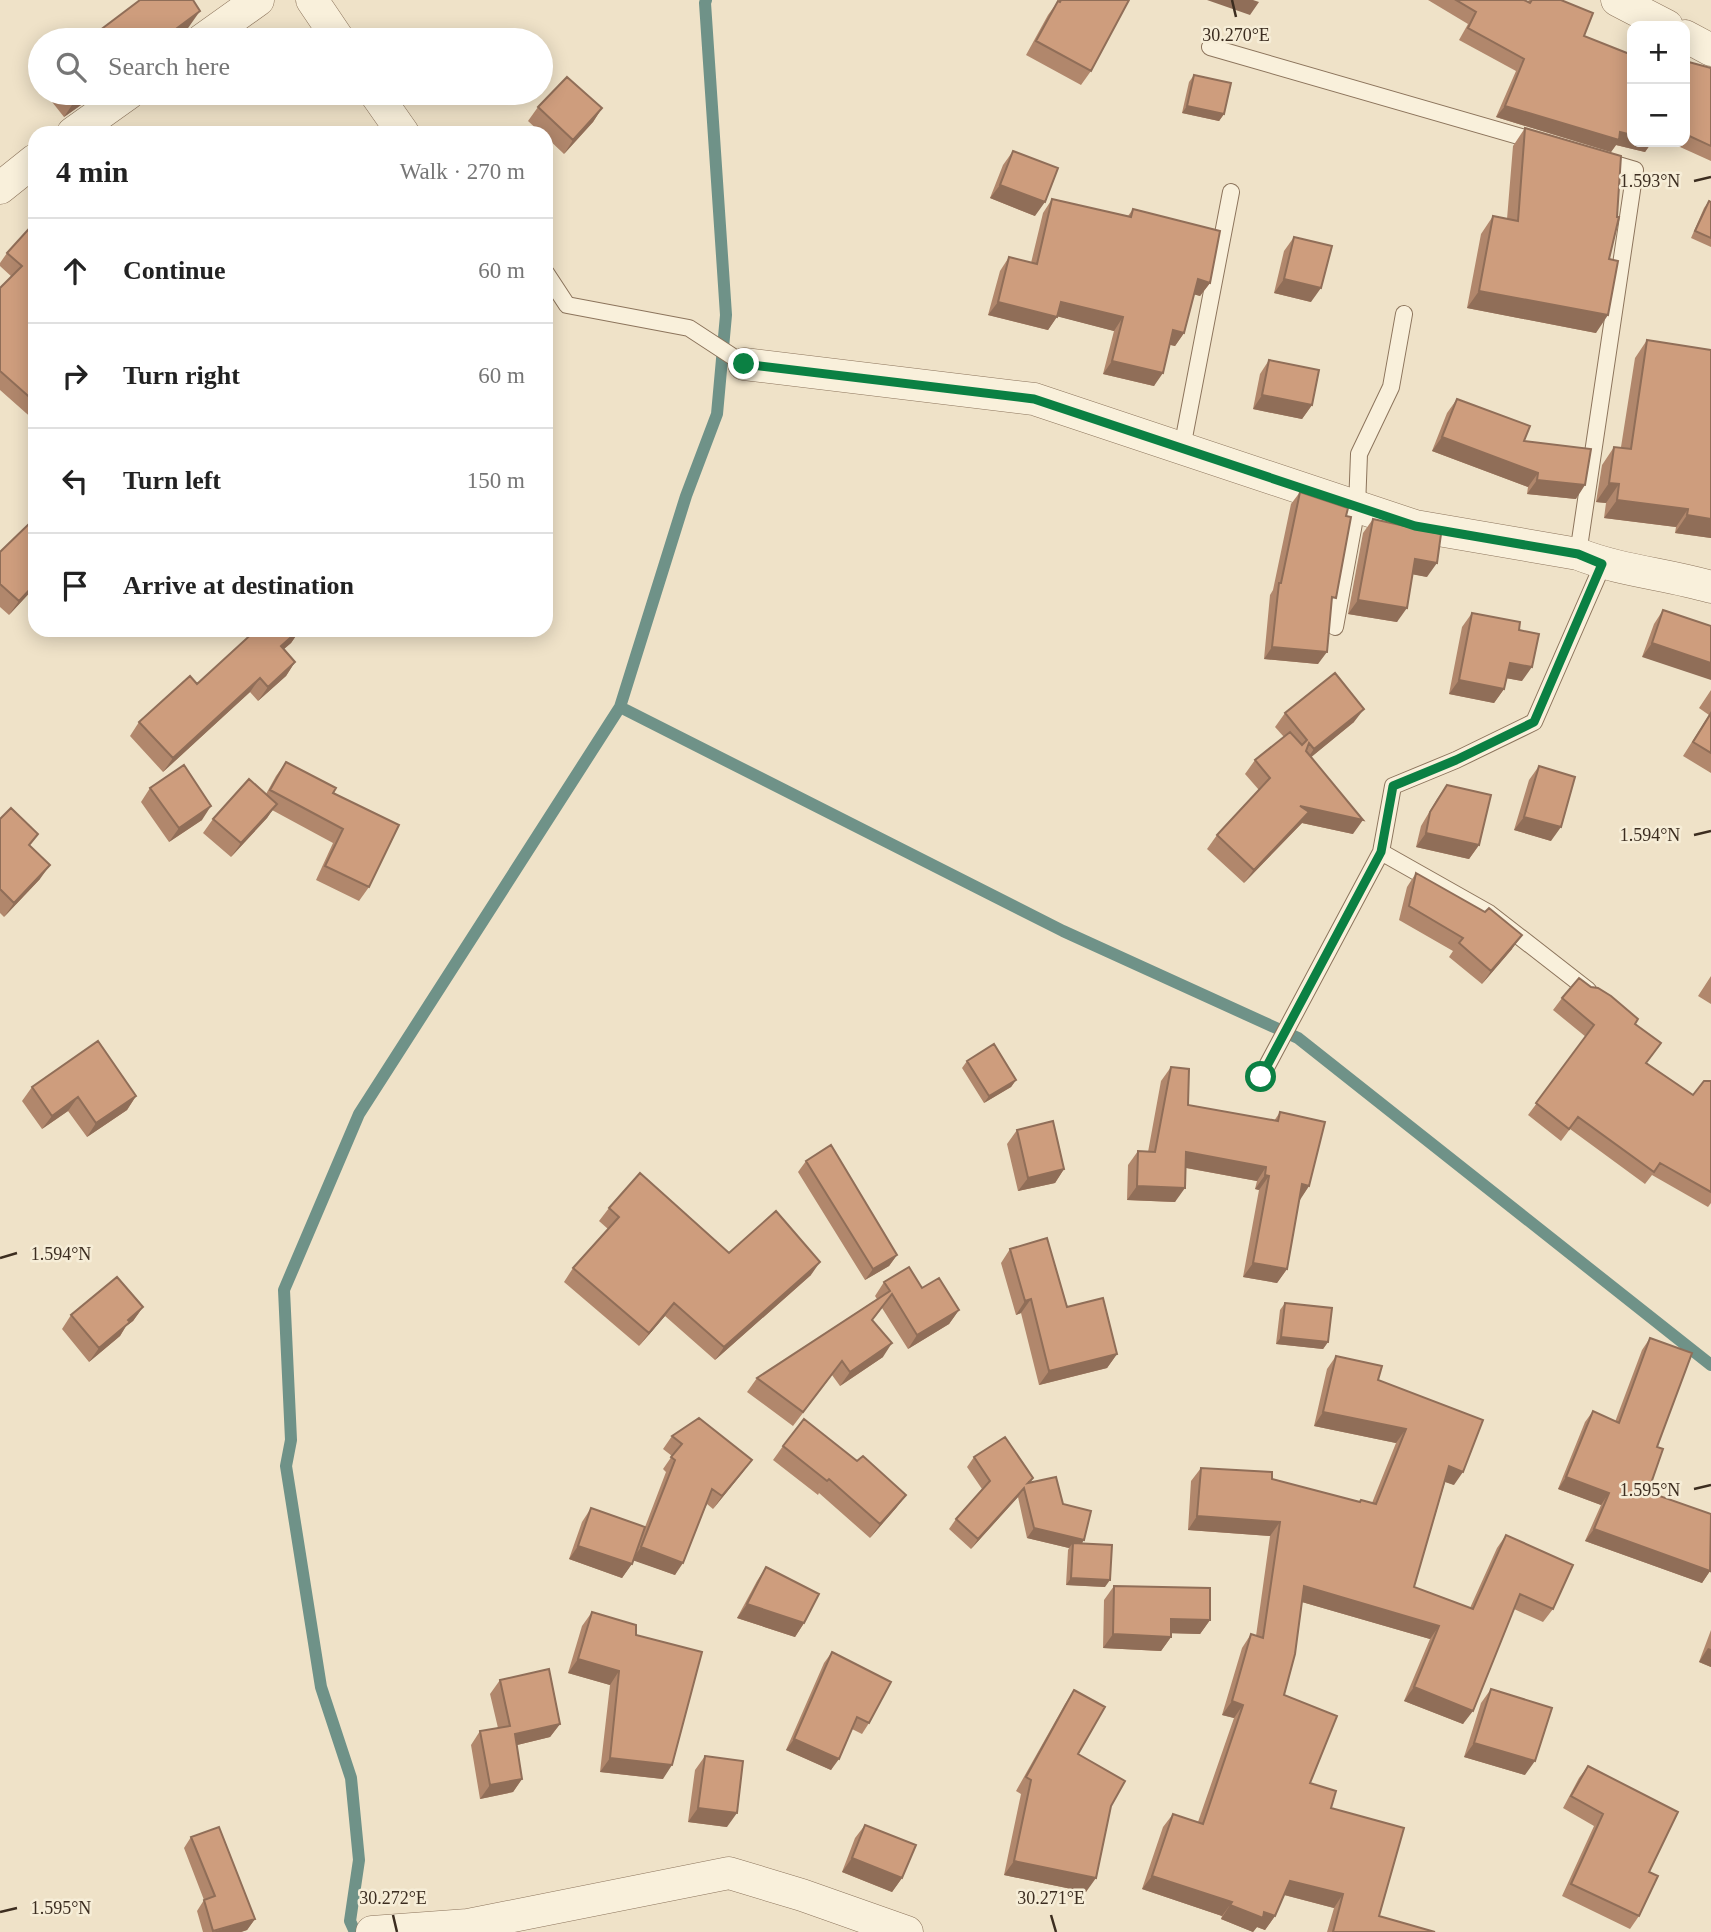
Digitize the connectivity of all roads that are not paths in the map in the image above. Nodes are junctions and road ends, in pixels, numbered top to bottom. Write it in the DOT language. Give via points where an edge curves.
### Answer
graph roads {
  1 [pos="258,0"];
  2 [pos="312,0"];
  3 [pos="1617,0"];
  4 [pos="1657,21"];
  5 [pos="219,28"];
  6 [pos="331,28"];
  7 [pos="1690,39"];
  8 [pos="1210,47"];
  9 [pos="1711,50"];
  10 [pos="112,105"];
  11 [pos="383,105"];
  12 [pos="83,126"];
  13 [pos="397,126"];
  14 [pos="1556,147"];
  15 [pos="1582,154"];
  16 [pos="28,170"];
  17 [pos="0,188"];
  18 [pos="1231,192"];
  19 [pos="553,284"];
  20 [pos="1404,314"];
  21 [pos="744,364"];
  22 [pos="1182,448"];
  23 [pos="1357,507"];
  24 [pos="1590,559"];
  25 [pos="1711,587"];
  26 [pos="1335,626"];
  27 [pos="1381,852"];
  28 [pos="1588,990"];
  29 [pos="1261,1077"];
  30 [pos="372,1932"];
  31 [pos="907,1932"];
  1 -- 5 [label="street"];
  2 -- 6 [label="street"];
  3 -- 4 [label="street"];
  7 -- 9 [label="street"];
  8 -- 14 [label="lane"];
  10 -- 12 [label="street"];
  11 -- 13 [label="street"];
  15 -- 24 [label="lane" via="1635,170"];
  16 -- 17 [label="street"];
  18 -- 22 [label="lane"];
  19 -- 21 [label="lane" via="567,305 689,328"];
  20 -- 23 [label="lane" via="1391,387 1359,454"];
  21 -- 22 [label="street" via="1034,399"];
  22 -- 23 [label="street"];
  23 -- 24 [label="street" via="1415,526"];
  23 -- 26 [label="lane"];
  24 -- 25 [label="street"];
  24 -- 27 [label="lane" via="1534,722 1393,786"];
  27 -- 28 [label="lane" via="1489,912"];
  27 -- 29 [label="lane"];
  30 -- 31 [label="street" via="468,1925 729,1873"];
}
